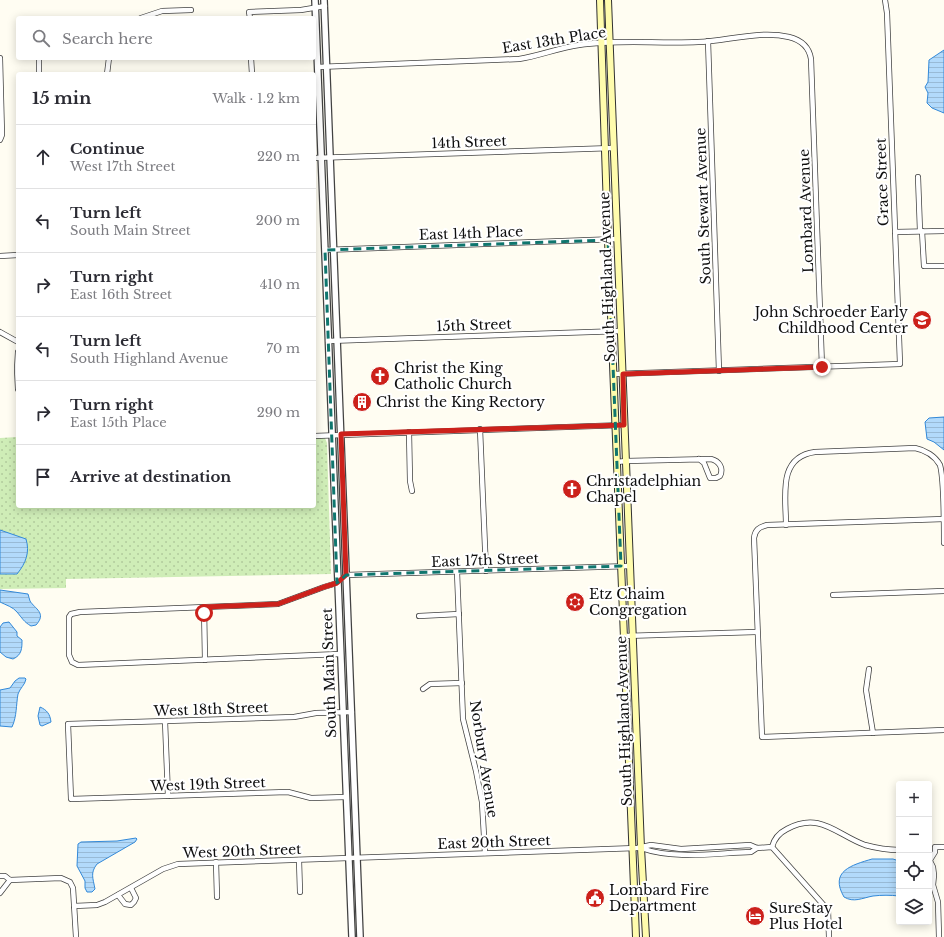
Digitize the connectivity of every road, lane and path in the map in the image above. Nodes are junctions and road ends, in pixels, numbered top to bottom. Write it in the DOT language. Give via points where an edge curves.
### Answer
graph roads {
  1 [pos="315,0"];
  2 [pos="600,0"];
  3 [pos="608,0"];
  4 [pos="885,0"];
  5 [pos="325,3"];
  6 [pos="315,8"];
  7 [pos="191,10"];
  8 [pos="147,16"];
  9 [pos="250,16"];
  10 [pos="315,16"];
  11 [pos="316,27"];
  12 [pos="708,41"];
  13 [pos="602,42"];
  14 [pos="610,42"];
  15 [pos="810,53"];
  16 [pos="0,58"];
  17 [pos="38,60"];
  18 [pos="109,60"];
  19 [pos="251,60"];
  20 [pos="318,66"];
  21 [pos="327,66"];
  22 [pos="39,72"];
  23 [pos="107,72"];
  24 [pos="252,72"];
  25 [pos="0,140"];
  26 [pos="605,148"];
  27 [pos="613,148"];
  28 [pos="316,158"];
  29 [pos="326,158"];
  30 [pos="918,176"];
  31 [pos="921,231"];
  32 [pos="944,231"];
  33 [pos="895,232"];
  34 [pos="617,239"];
  35 [pos="608,240"];
  36 [pos="334,249"];
  37 [pos="325,250"];
  38 [pos="16,255"];
  39 [pos="0,256"];
  40 [pos="944,266"];
  41 [pos="621,331"];
  42 [pos="0,332"];
  43 [pos="612,332"];
  44 [pos="16,341"];
  45 [pos="328,341"];
  46 [pos="337,341"];
  47 [pos="822,367"];
  48 [pos="720,371"];
  49 [pos="614,374"];
  50 [pos="623,374"];
  51 [pos="615,425"];
  52 [pos="624,425"];
  53 [pos="480,429"];
  54 [pos="409,432"];
  55 [pos="341,434"];
  56 [pos="332,435"];
  57 [pos="316,436"];
  58 [pos="699,459"];
  59 [pos="626,461"];
  60 [pos="617,462"];
  61 [pos="412,491"];
  62 [pos="944,519"];
  63 [pos="786,525"];
  64 [pos="944,543"];
  65 [pos="621,566"];
  66 [pos="630,566"];
  67 [pos="486,571"];
  68 [pos="457,572"];
  69 [pos="342,579"];
  70 [pos="944,591"];
  71 [pos="833,595"];
  72 [pos="204,607"];
  73 [pos="459,614"];
  74 [pos="419,616"];
  75 [pos="756,632"];
  76 [pos="633,635"];
  77 [pos="624,636"];
  78 [pos="340,654"];
  79 [pos="206,660"];
  80 [pos="869,668"];
  81 [pos="462,683"];
  82 [pos="423,689"];
  83 [pos="342,712"];
  84 [pos="352,712"];
  85 [pos="165,721"];
  86 [pos="944,730"];
  87 [pos="873,733"];
  88 [pos="168,796"];
  89 [pos="346,797"];
  90 [pos="71,799"];
  91 [pos="706,847"];
  92 [pos="772,847"];
  93 [pos="944,847"];
  94 [pos="633,848"];
  95 [pos="641,848"];
  96 [pos="756,848"];
  97 [pos="681,849"];
  98 [pos="896,850"];
  99 [pos="485,853"];
  100 [pos="706,854"];
  101 [pos="681,855"];
  102 [pos="932,856"];
  103 [pos="348,858"];
  104 [pos="357,858"];
  105 [pos="299,860"];
  106 [pos="216,862"];
  107 [pos="932,865"];
  108 [pos="0,876"];
  109 [pos="10,880"];
  110 [pos="131,888"];
  111 [pos="300,892"];
  112 [pos="0,893"];
  113 [pos="118,896"];
  114 [pos="217,897"];
  115 [pos="74,906"];
  116 [pos="76,937"];
  117 [pos="352,937"];
  118 [pos="360,937"];
  119 [pos="636,937"];
  120 [pos="646,937"];
  121 [pos="829,937"];
  122 [pos="939,937"];
  1 -- 6 [label="street, South Main Street"];
  2 -- 13 [label="main road, South Highland Avenue"];
  3 -- 14 [label="main road, South Highland Avenue"];
  4 -- 33 [label="street, Grace Street"];
  5 -- 6 [label="street"];
  5 -- 21 [label="street, South Main Street"];
  6 -- 9 [label="street" via="250,12"];
  6 -- 10 [label="street, South Main Street"];
  7 -- 8 [label="street" via="162,11"];
  11 -- 20 [label="street, South Main Street"];
  12 -- 14 [label="street, East 13th Place"];
  12 -- 15 [label="street, East 13th Place" via="737,37 786,37 805,44"];
  12 -- 48 [label="street, South Stewart Avenue"];
  13 -- 14 [label="street, East 13th Place"];
  13 -- 21 [label="street, East 13th Place" via="569,46 519,59"];
  13 -- 26 [label="main road, South Highland Avenue"];
  14 -- 27 [label="main road, South Highland Avenue"];
  15 -- 47 [label="street, Lombard Avenue"];
  16 -- 25 [label="street"];
  17 -- 22 [label="street"];
  18 -- 23 [label="street"];
  19 -- 24 [label="street"];
  20 -- 21 [label="street, East 13th Place"];
  20 -- 29 [label="street, South Main Street"];
  21 -- 29 [label="street, South Main Street"];
  26 -- 27 [label="street, 14th Street"];
  26 -- 29 [label="street, 14th Street"];
  26 -- 35 [label="main road, South Highland Avenue"];
  27 -- 34 [label="main road, South Highland Avenue"];
  28 -- 29 [label="street, 14th Street"];
  29 -- 36 [label="street, South Main Street"];
  29 -- 37 [label="street, South Main Street"];
  30 -- 31 [label="street"];
  31 -- 32 [label="street"];
  31 -- 33 [label="street"];
  31 -- 40 [label="street" via="924,266"];
  33 -- 47 [label="street, Grace Street" via="900,364"];
  34 -- 35 [label="street, East 14th Place"];
  34 -- 41 [label="main road, South Highland Avenue"];
  35 -- 36 [label="street, East 14th Place"];
  35 -- 43 [label="main road, South Highland Avenue"];
  36 -- 37 [label="street, East 14th Place"];
  36 -- 46 [label="street, South Main Street"];
  37 -- 45 [label="street, South Main Street"];
  38 -- 39 [label="street"];
  41 -- 43 [label="street, 15th Street"];
  41 -- 50 [label="main road, South Highland Avenue"];
  42 -- 44 [label="street"];
  43 -- 46 [label="street, 15th Street"];
  43 -- 49 [label="main road, South Highland Avenue"];
  45 -- 46 [label="street, 15th Street"];
  45 -- 56 [label="street, South Main Street"];
  46 -- 55 [label="street, South Main Street"];
  47 -- 48 [label="street"];
  48 -- 50 [label="street"];
  49 -- 50 [label="street"];
  49 -- 51 [label="main road, South Highland Avenue"];
  50 -- 52 [label="main road, South Highland Avenue"];
  51 -- 52 [label="street"];
  51 -- 53 [label="street"];
  51 -- 60 [label="main road, South Highland Avenue"];
  52 -- 59 [label="main road, South Highland Avenue"];
  53 -- 54 [label="street"];
  53 -- 67 [label="street"];
  54 -- 55 [label="street"];
  54 -- 61 [label="street"];
  55 -- 56 [label="street"];
  55 -- 69 [label="street, South Main Street"];
  56 -- 57 [label="street"];
  56 -- 69 [label="street, South Main Street"];
  58 -- 58 [label="street" via="715,460 722,468 720,476 710,478 704,462"];
  58 -- 59 [label="street"];
  59 -- 60 [label="street"];
  59 -- 66 [label="main road, South Highland Avenue"];
  60 -- 65 [label="main road, South Highland Avenue"];
  62 -- 63 [label="street"];
  62 -- 63 [label="street" via="943,480 939,465 924,450 910,447 815,452 801,456 789,469 785,478"];
  62 -- 64 [label="street"];
  63 -- 75 [label="street" via="761,526 755,532"];
  65 -- 66 [label="street, East 17th Street"];
  65 -- 67 [label="street, East 17th Street"];
  65 -- 77 [label="main road, South Highland Avenue"];
  66 -- 76 [label="main road, South Highland Avenue"];
  67 -- 68 [label="street, East 17th Street"];
  68 -- 69 [label="street, East 17th Street"];
  68 -- 73 [label="street, Norbury Avenue"];
  69 -- 72 [label="street, East 17th Street" via="278,604"];
  69 -- 78 [label="street, South Main Street"];
  69 -- 84 [label="street, South Main Street"];
  70 -- 71 [label="street"];
  72 -- 79 [label="street"];
  72 -- 79 [label="street, East 17th Street" via="72,614 68,621 69,655 72,662 78,665"];
  73 -- 74 [label="street"];
  73 -- 81 [label="street, Norbury Avenue"];
  75 -- 76 [label="street"];
  75 -- 87 [label="street" via="762,737"];
  76 -- 77 [label="street"];
  76 -- 95 [label="main road, South Highland Avenue"];
  77 -- 94 [label="main road, South Highland Avenue"];
  78 -- 79 [label="street"];
  78 -- 83 [label="street, South Main Street"];
  80 -- 87 [label="street" via="866,690"];
  81 -- 82 [label="street" via="430,684"];
  81 -- 99 [label="street, Norbury Avenue" via="463,718 482,802"];
  83 -- 84 [label="street, West 18th Street"];
  83 -- 85 [label="street, West 18th Street" via="294,717"];
  83 -- 89 [label="street, South Main Street"];
  84 -- 104 [label="street, South Main Street"];
  85 -- 88 [label="street"];
  85 -- 90 [label="street, West 18th Street" via="68,724"];
  86 -- 87 [label="street"];
  88 -- 89 [label="street, West 19th Street" via="288,792 315,798"];
  88 -- 90 [label="street, West 19th Street"];
  89 -- 103 [label="street, South Main Street"];
  91 -- 96 [label="street"];
  91 -- 97 [label="street"];
  91 -- 100 [label="street"];
  92 -- 96 [label="street"];
  92 -- 98 [label="street" via="774,840 785,830 807,823 823,824 864,844"];
  92 -- 121 [label="street" via="828,910"];
  93 -- 102 [label="street" via="935,847"];
  94 -- 95 [label="street, East 20th Street"];
  94 -- 99 [label="street, East 20th Street"];
  94 -- 119 [label="main road, South Highland Avenue"];
  95 -- 97 [label="street" via="650,845"];
  95 -- 101 [label="street"];
  95 -- 120 [label="main road, South Highland Avenue"];
  96 -- 100 [label="street" via="750,852"];
  97 -- 101 [label="street"];
  99 -- 104 [label="street, East 20th Street"];
  100 -- 101 [label="street"];
  103 -- 104 [label="street, East 20th Street"];
  103 -- 105 [label="street, West 20th Street"];
  103 -- 117 [label="street, South Main Street"];
  104 -- 118 [label="street, South Main Street"];
  105 -- 106 [label="street, West 20th Street"];
  105 -- 111 [label="street"];
  106 -- 110 [label="street, West 20th Street" via="171,865"];
  106 -- 114 [label="street"];
  107 -- 122 [label="street" via="933,885 938,902"];
  108 -- 109 [label="street"];
  109 -- 112 [label="street"];
  109 -- 115 [label="street" via="61,878 70,882"];
  110 -- 113 [label="street, West 20th Street"];
  110 -- 113 [label="street" via="136,898 131,905 125,904"];
  113 -- 115 [label="street, West 20th Street" via="101,904"];
  115 -- 116 [label="street"];
}
